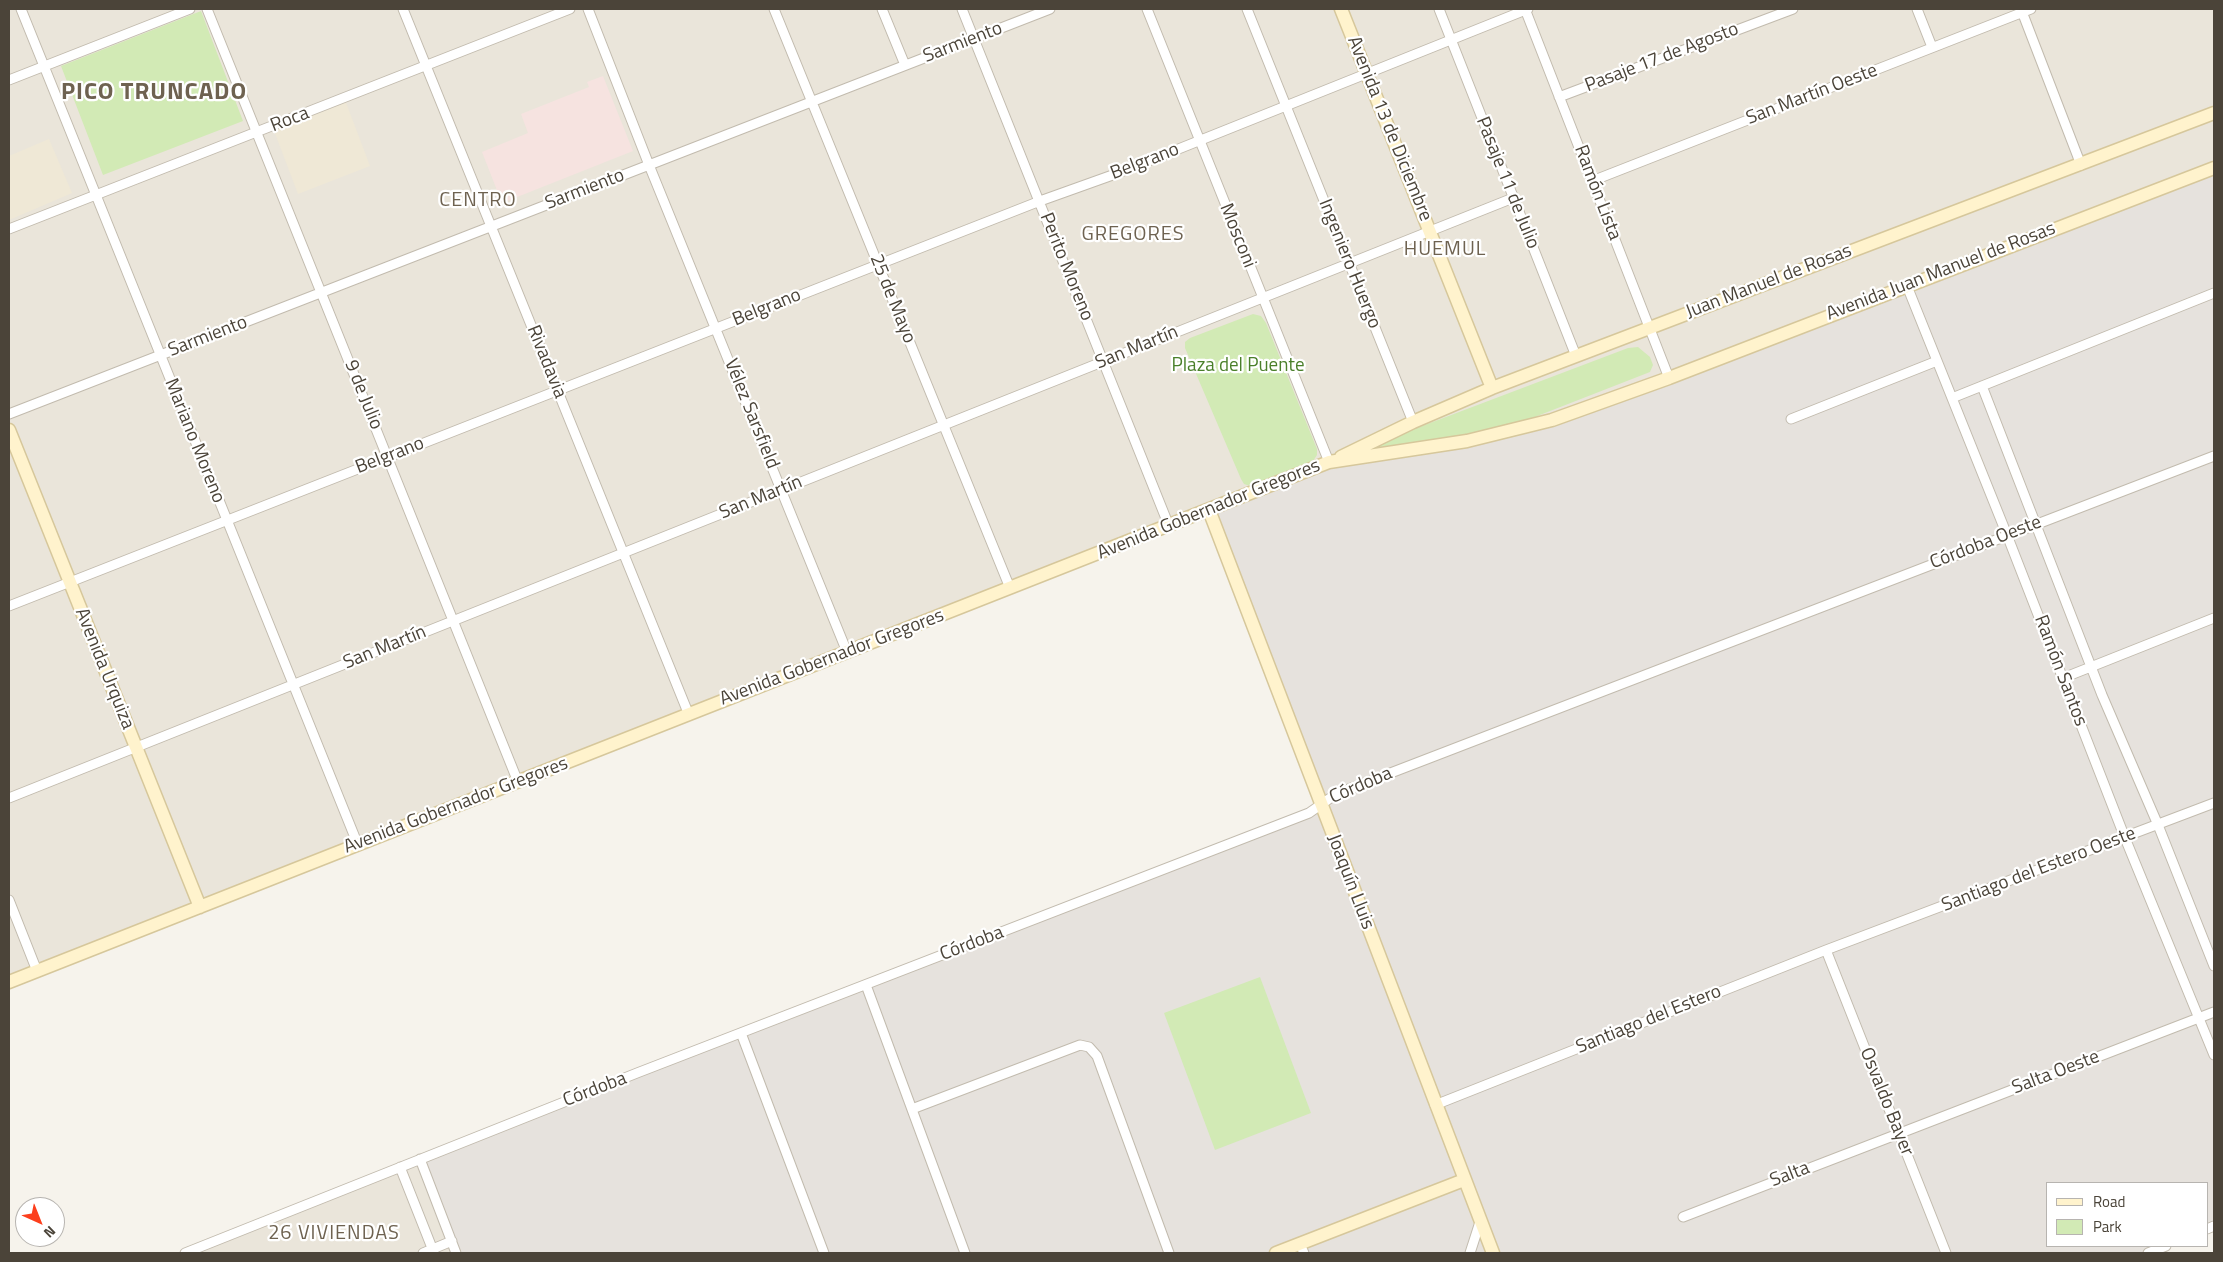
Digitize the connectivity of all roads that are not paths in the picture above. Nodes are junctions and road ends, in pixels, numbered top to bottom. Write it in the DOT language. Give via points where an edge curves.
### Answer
graph roads {
  1 [pos="21,9"];
  2 [pos="190,9"];
  3 [pos="208,9"];
  4 [pos="403,9"];
  5 [pos="570,9"];
  6 [pos="588,9"];
  7 [pos="774,9"];
  8 [pos="882,9"];
  9 [pos="962,9"];
  10 [pos="1050,9"];
  11 [pos="1147,9"];
  12 [pos="1247,9"];
  13 [pos="1341,9"];
  14 [pos="1439,9"];
  15 [pos="1526,9"];
  16 [pos="1793,9"];
  17 [pos="1917,9"];
  18 [pos="2025,10"];
  19 [pos="974,38"];
  20 [pos="1451,40"];
  21 [pos="1932,48"];
  22 [pos="905,65"];
  23 [pos="427,66"];
  24 [pos="43,67"];
  25 [pos="1366,74"];
  26 [pos="9,80"];
  27 [pos="1559,97"];
  28 [pos="811,102"];
  29 [pos="1287,106"];
  30 [pos="2214,113"];
  31 [pos="257,132"];
  32 [pos="1200,140"];
  33 [pos="649,165"];
  34 [pos="2081,166"];
  35 [pos="2214,168"];
  36 [pos="1592,181"];
  37 [pos="95,196"];
  38 [pos="1513,198"];
  39 [pos="1040,201"];
  40 [pos="491,226"];
  41 [pos="9,228"];
  42 [pos="1430,232"];
  43 [pos="878,264"];
  44 [pos="1348,264"];
  45 [pos="1907,286"];
  46 [pos="322,292"];
  47 [pos="2214,293"];
  48 [pos="1262,298"];
  49 [pos="1649,327"];
  50 [pos="716,328"];
  51 [pos="160,356"];
  52 [pos="1576,356"];
  53 [pos="1937,361"];
  54 [pos="1104,362"];
  55 [pos="1669,378"];
  56 [pos="1982,386"];
  57 [pos="1492,388"];
  58 [pos="558,390"];
  59 [pos="1952,398"];
  60 [pos="9,414"];
  61 [pos="1791,419"];
  62 [pos="1412,422"];
  63 [pos="944,425"];
  64 [pos="9,430"];
  65 [pos="2214,456"];
  66 [pos="388,457"];
  67 [pos="1329,462"];
  68 [pos="782,490"];
  69 [pos="1209,510"];
  70 [pos="227,521"];
  71 [pos="2036,524"];
  72 [pos="1169,526"];
  73 [pos="2007,535"];
  74 [pos="623,553"];
  75 [pos="70,582"];
  76 [pos="1010,588"];
  77 [pos="9,606"];
  78 [pos="2214,618"];
  79 [pos="454,621"];
  80 [pos="1758,631"];
  81 [pos="847,652"];
  82 [pos="2091,666"];
  83 [pos="2063,678"];
  84 [pos="293,685"];
  85 [pos="689,715"];
  86 [pos="136,748"];
  87 [pos="518,782"];
  88 [pos="9,798"];
  89 [pos="2214,803"];
  90 [pos="1320,804"];
  91 [pos="2158,825"];
  92 [pos="2125,838"];
  93 [pos="358,845"];
  94 [pos="9,900"];
  95 [pos="200,907"];
  96 [pos="1864,935"];
  97 [pos="1826,950"];
  98 [pos="2214,966"];
  99 [pos="37,971"];
  100 [pos="9,982"];
  101 [pos="866,985"];
  102 [pos="2214,1012"];
  103 [pos="2200,1018"];
  104 [pos="741,1033"];
  105 [pos="2214,1055"];
  106 [pos="1435,1104"];
  107 [pos="912,1109"];
  108 [pos="1898,1134"];
  109 [pos="420,1159"];
  110 [pos="400,1167"];
  111 [pos="1464,1180"];
  112 [pos="1683,1217"];
  113 [pos="1480,1222"];
  114 [pos="452,1242"];
  115 [pos="2163,1247"];
  116 [pos="1302,1248"];
  117 [pos="205,1250"];
  118 [pos="433,1251"];
  119 [pos="184,1253"];
  120 [pos="423,1253"];
  121 [pos="456,1253"];
  122 [pos="824,1253"];
  123 [pos="965,1253"];
  124 [pos="1169,1253"];
  125 [pos="1276,1253"];
  126 [pos="1470,1253"];
  127 [pos="1493,1253"];
  128 [pos="1946,1253"];
  129 [pos="2148,1253"];
  1 -- 24 [label="street, Mariano Moreno"];
  2 -- 24 [label="street"];
  3 -- 31 [label="street, 9 de Julio"];
  4 -- 23 [label="street, Rivadavia"];
  5 -- 23 [label="street, Roca"];
  6 -- 33 [label="street, Vélez Sarsfield"];
  7 -- 28 [label="street, 25 de Mayo"];
  8 -- 22 [label="street"];
  9 -- 19 [label="street, Perito Moreno"];
  10 -- 19 [label="street, Sarmiento"];
  11 -- 32 [label="street, Mosconi"];
  12 -- 29 [label="street, Ingeniero Huergo"];
  13 -- 25 [label="street, Avenida 13 de Diciembre"];
  14 -- 20 [label="street, Pasaje 11 de Julio"];
  15 -- 20 [label="street, Belgrano"];
  15 -- 27 [label="street, Ramón Lista"];
  16 -- 27 [label="street, Pasaje 17 de Agosto"];
  17 -- 21 [label="street"];
  18 -- 21 [label="street, San Martín Oeste"];
  18 -- 34 [label="street"];
  19 -- 22 [label="street, Sarmiento"];
  19 -- 39 [label="street, Perito Moreno"];
  20 -- 25 [label="street, Belgrano"];
  20 -- 38 [label="street, Pasaje 11 de Julio"];
  21 -- 36 [label="street, San Martín Oeste"];
  22 -- 28 [label="street, Sarmiento"];
  23 -- 31 [label="street, Roca"];
  23 -- 40 [label="street, Rivadavia"];
  24 -- 26 [label="street"];
  24 -- 37 [label="street, Mariano Moreno"];
  25 -- 29 [label="street, Belgrano"];
  25 -- 42 [label="street, Avenida 13 de Diciembre"];
  27 -- 36 [label="street, Ramón Lista"];
  28 -- 33 [label="street, Sarmiento"];
  28 -- 43 [label="street, 25 de Mayo"];
  29 -- 32 [label="street, Belgrano"];
  29 -- 44 [label="street, Ingeniero Huergo"];
  30 -- 34 [label="street, Juan Manuel de Rosas"];
  31 -- 37 [label="street, Roca"];
  31 -- 46 [label="street, 9 de Julio"];
  32 -- 39 [label="street, Belgrano"];
  32 -- 48 [label="street, Mosconi"];
  33 -- 40 [label="street, Sarmiento"];
  33 -- 50 [label="street, Vélez Sarsfield"];
  34 -- 49 [label="street, Juan Manuel de Rosas"];
  35 -- 45 [label="street, Avenida Juan Manuel de Rosas"];
  36 -- 49 [label="street, Ramón Lista"];
  37 -- 41 [label="street, Roca"];
  37 -- 51 [label="street, Mariano Moreno"];
  38 -- 42 [label="street, San Martín"];
  38 -- 52 [label="street, Pasaje 11 de Julio"];
  39 -- 43 [label="street, Belgrano"];
  39 -- 54 [label="street, Perito Moreno"];
  40 -- 46 [label="street, Sarmiento"];
  40 -- 58 [label="street, Rivadavia"];
  42 -- 44 [label="street, San Martín"];
  42 -- 57 [label="street, Avenida 13 de Diciembre"];
  43 -- 50 [label="street, Belgrano"];
  43 -- 63 [label="street, 25 de Mayo"];
  44 -- 48 [label="street, San Martín"];
  44 -- 62 [label="street, Ingeniero Huergo"];
  45 -- 53 [label="street, Ramón Santos"];
  45 -- 55 [label="street, Avenida Juan Manuel de Rosas"];
  46 -- 51 [label="street, Sarmiento"];
  46 -- 66 [label="street, 9 de Julio"];
  47 -- 56 [label="street"];
  48 -- 54 [label="street, San Martín"];
  48 -- 67 [label="street, Mosconi"];
  49 -- 52 [label="street, Juan Manuel de Rosas"];
  49 -- 55 [label="street, Ramón Lista"];
  50 -- 58 [label="street, Belgrano"];
  50 -- 68 [label="street, Vélez Sarsfield"];
  51 -- 60 [label="street, Sarmiento"];
  51 -- 70 [label="street, Mariano Moreno"];
  52 -- 57 [label="street, Juan Manuel de Rosas"];
  53 -- 59 [label="street, Ramón Santos"];
  53 -- 61 [label="street"];
  54 -- 63 [label="street, San Martín"];
  54 -- 72 [label="street, Perito Moreno"];
  55 -- 67 [label="street, Avenida Gobernador Gregores" via="1552,420 1510,431 1433,448"];
  56 -- 59 [label="street"];
  56 -- 71 [label="street, Ramón Santos"];
  57 -- 62 [label="street, Juan Manuel de Rosas"];
  58 -- 66 [label="street, Belgrano"];
  58 -- 74 [label="street, Rivadavia"];
  59 -- 73 [label="street, Ramón Santos"];
  62 -- 67 [label="street, Juan Manuel de Rosas"];
  63 -- 68 [label="street, San Martín"];
  63 -- 76 [label="street, 25 de Mayo"];
  64 -- 75 [label="street, Avenida Urquiza"];
  65 -- 71 [label="street, Córdoba Oeste"];
  66 -- 70 [label="street, Belgrano"];
  66 -- 79 [label="street, 9 de Julio"];
  67 -- 69 [label="street, Avenida Gobernador Gregores"];
  68 -- 74 [label="street, San Martín"];
  68 -- 81 [label="street, Vélez Sarsfield"];
  69 -- 72 [label="street, Avenida Gobernador Gregores"];
  69 -- 90 [label="street, Joaquín Lluis"];
  70 -- 75 [label="street, Belgrano"];
  70 -- 84 [label="street, Mariano Moreno"];
  71 -- 73 [label="street, Córdoba Oeste"];
  71 -- 82 [label="street, Ramón Santos"];
  72 -- 76 [label="street, Avenida Gobernador Gregores"];
  73 -- 80 [label="street, Córdoba Oeste"];
  73 -- 83 [label="street, Ramón Santos"];
  74 -- 79 [label="street, San Martín"];
  74 -- 85 [label="street, Rivadavia"];
  75 -- 77 [label="street, Belgrano"];
  75 -- 86 [label="street, Avenida Urquiza"];
  76 -- 81 [label="street, Avenida Gobernador Gregores"];
  78 -- 82 [label="street"];
  79 -- 84 [label="street, San Martín"];
  79 -- 87 [label="street, 9 de Julio"];
  80 -- 90 [label="street, Córdoba" via="1345,791"];
  81 -- 85 [label="street, Avenida Gobernador Gregores"];
  82 -- 83 [label="street"];
  82 -- 91 [label="street, Ramón Santos"];
  83 -- 92 [label="street, Ramón Santos"];
  84 -- 86 [label="street, San Martín"];
  84 -- 93 [label="street, Mariano Moreno"];
  85 -- 87 [label="street, Avenida Gobernador Gregores"];
  86 -- 88 [label="street, San Martín"];
  86 -- 95 [label="street, Avenida Urquiza"];
  87 -- 93 [label="street, Avenida Gobernador Gregores"];
  89 -- 91 [label="street, Santiago del Estero Oeste"];
  90 -- 101 [label="street, Córdoba" via="1308,813"];
  90 -- 106 [label="street, Joaquín Lluis"];
  91 -- 92 [label="street, Santiago del Estero Oeste"];
  91 -- 98 [label="street, Ramón Santos"];
  92 -- 96 [label="street, Santiago del Estero Oeste"];
  92 -- 103 [label="street, Ramón Santos"];
  93 -- 95 [label="street, Avenida Gobernador Gregores"];
  94 -- 99 [label="street"];
  95 -- 99 [label="street, Avenida Gobernador Gregores"];
  96 -- 97 [label="street, Santiago del Estero"];
  97 -- 106 [label="street, Santiago del Estero"];
  97 -- 108 [label="street, Osvaldo Bayer"];
  99 -- 100 [label="street, Avenida Gobernador Gregores"];
  101 -- 104 [label="street, Córdoba"];
  101 -- 107 [label="street"];
  102 -- 103 [label="street, Salta Oeste"];
  103 -- 105 [label="street, Ramón Santos"];
  103 -- 108 [label="street, Salta Oeste"];
  104 -- 109 [label="street, Córdoba"];
  104 -- 122 [label="street"];
  106 -- 111 [label="street, Joaquín Lluis"];
  107 -- 123 [label="street"];
  107 -- 124 [label="street" via="1080,1045 1089,1047 1097,1056"];
  108 -- 112 [label="street, Salta"];
  108 -- 128 [label="street, Osvaldo Bayer"];
  109 -- 110 [label="street, Córdoba"];
  109 -- 114 [label="street"];
  110 -- 117 [label="street, Córdoba"];
  110 -- 118 [label="street"];
  111 -- 113 [label="street, Joaquín Lluis"];
  111 -- 116 [label="street"];
  113 -- 126 [label="street"];
  113 -- 127 [label="street, Joaquín Lluis"];
  114 -- 118 [label="street"];
  114 -- 121 [label="street"];
  115 -- 129 [label="street"];
  116 -- 125 [label="street"];
  117 -- 119 [label="street, Córdoba"];
  118 -- 120 [label="street"];
}
